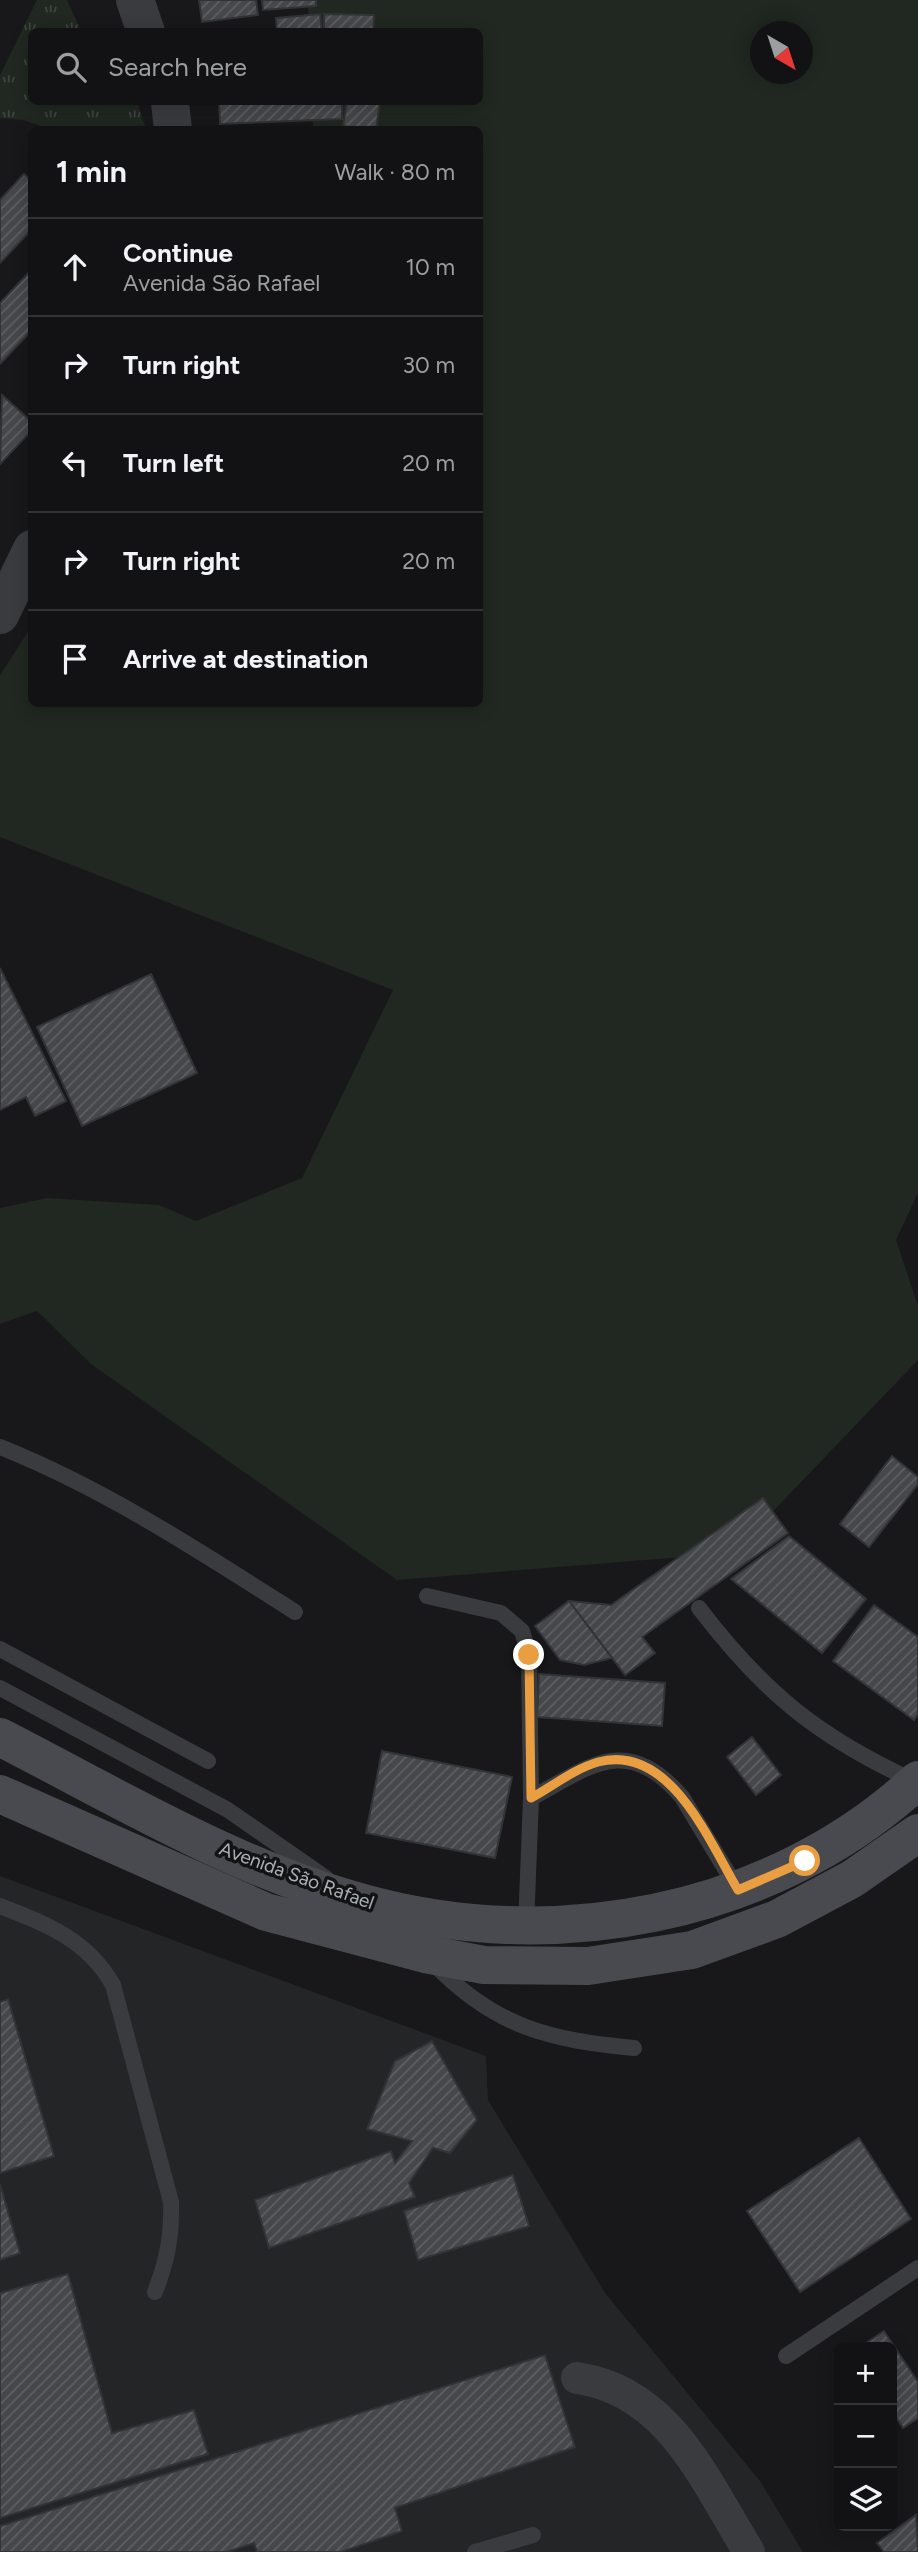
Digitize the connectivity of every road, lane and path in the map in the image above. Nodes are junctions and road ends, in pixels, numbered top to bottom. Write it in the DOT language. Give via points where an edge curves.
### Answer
graph roads {
  1 [pos="135,0"];
  2 [pos="145,28"];
  3 [pos="170,105"];
  4 [pos="173,126"];
  5 [pos="28,557"];
  6 [pos="0,615"];
  7 [pos="0,1447"];
  8 [pos="427,1596"];
  9 [pos="699,1608"];
  10 [pos="295,1612"];
  11 [pos="0,1649"];
  12 [pos="0,1688"];
  13 [pos="0,1737"];
  14 [pos="208,1761"];
  15 [pos="917,1781"];
  16 [pos="0,1794"];
  17 [pos="531,1798"];
  18 [pos="918,1833"];
  19 [pos="738,1890"];
  20 [pos="359,1902"];
  21 [pos="0,1906"];
  22 [pos="526,1927"];
  23 [pos="425,1955"];
  24 [pos="634,2048"];
  25 [pos="918,2268"];
  26 [pos="155,2292"];
  27 [pos="786,2356"];
  28 [pos="577,2378"];
  29 [pos="533,2535"];
  30 [pos="475,2552"];
  31 [pos="749,2552"];
  1 -- 2 [label="street"];
  3 -- 4 [label="street"];
  5 -- 6 [label="street"];
  7 -- 10 [label="lane" via="177,1537"];
  8 -- 17 [label="lane" via="501,1613 522,1631 529,1655"];
  9 -- 15 [label="lane" via="768,1690 814,1727 865,1758"];
  11 -- 14 [label="lane"];
  12 -- 20 [label="lane" via="228,1810"];
  13 -- 20 [label="main road, Avenida São Rafael" via="199,1838"];
  15 -- 19 [label="main road, Avenida São Rafael" via="862,1825 805,1861"];
  16 -- 23 [label="main road, Avenida São Rafael" via="266,1912"];
  17 -- 19 [label="lane" via="601,1761 642,1765 657,1772 682,1797"];
  17 -- 22 [label="lane"];
  18 -- 23 [label="main road, Avenida São Rafael" via="852,1879 777,1919 691,1950 589,1966 484,1965"];
  19 -- 22 [label="main road, Avenida São Rafael" via="673,1909 598,1923"];
  20 -- 22 [label="main road, Avenida São Rafael" via="452,1921"];
  21 -- 26 [label="lane" via="60,1930 102,1965 113,1985 171,2202 168,2260"];
  23 -- 24 [label="lane" via="467,1996 492,2013 559,2038"];
  25 -- 27 [label="lane"];
  28 -- 31 [label="street" via="632,2395 658,2416 684,2448"];
  29 -- 30 [label="lane"];
}
